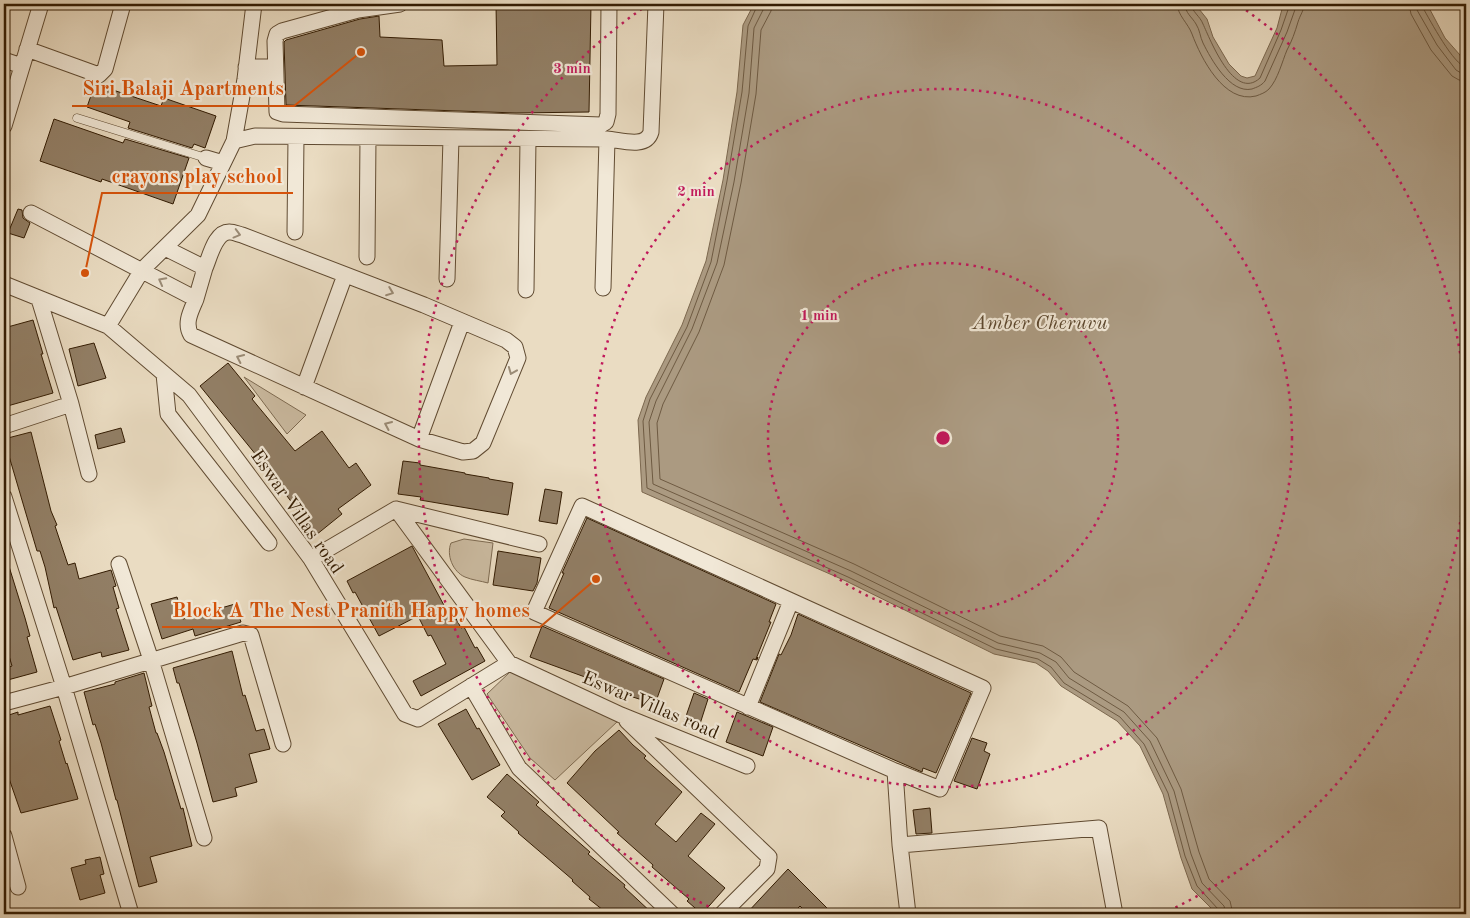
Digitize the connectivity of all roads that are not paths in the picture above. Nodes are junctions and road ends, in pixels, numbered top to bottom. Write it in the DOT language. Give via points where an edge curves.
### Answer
graph roads {
  1 [pos="41,4"];
  2 [pos="123,4"];
  3 [pos="254,4"];
  4 [pos="400,4"];
  5 [pos="609,4"];
  6 [pos="656,4"];
  7 [pos="27,49"];
  8 [pos="4,60"];
  9 [pos="22,66"];
  10 [pos="245,73"];
  11 [pos="275,73"];
  12 [pos="77,118"];
  13 [pos="4,126"];
  14 [pos="368,136"];
  15 [pos="296,137"];
  16 [pos="451,138"];
  17 [pos="528,139"];
  18 [pos="607,139"];
  19 [pos="234,141"];
  20 [pos="206,158"];
  21 [pos="223,163"];
  22 [pos="31,213"];
  23 [pos="295,232"];
  24 [pos="165,248"];
  25 [pos="368,257"];
  26 [pos="205,268"];
  27 [pos="142,270"];
  28 [pos="345,275"];
  29 [pos="447,279"];
  30 [pos="4,284"];
  31 [pos="603,288"];
  32 [pos="526,290"];
  33 [pos="39,299"];
  34 [pos="196,299"];
  35 [pos="462,322"];
  36 [pos="108,326"];
  37 [pos="164,374"];
  38 [pos="304,387"];
  39 [pos="71,404"];
  40 [pos="4,426"];
  41 [pos="419,439"];
  42 [pos="89,474"];
  43 [pos="4,497"];
  44 [pos="396,509"];
  45 [pos="269,543"];
  46 [pos="539,544"];
  47 [pos="311,559"];
  48 [pos="119,564"];
  49 [pos="791,601"];
  50 [pos="151,660"];
  51 [pos="509,663"];
  52 [pos="471,686"];
  53 [pos="64,688"];
  54 [pos="4,703"];
  55 [pos="748,706"];
  56 [pos="621,715"];
  57 [pos="284,744"];
  58 [pos="747,766"];
  59 [pos="895,771"];
  60 [pos="4,836"];
  61 [pos="204,838"];
  62 [pos="900,845"];
  63 [pos="18,887"];
  64 [pos="131,914"];
  65 [pos="672,914"];
  66 [pos="722,914"];
  67 [pos="908,914"];
  68 [pos="1115,914"];
  1 -- 7 [label="street"];
  2 -- 7 [label="street" via="105,69 99,75"];
  3 -- 10 [label="street"];
  4 -- 11 [label="street" via="358,10 282,30 275,41"];
  5 -- 11 [label="street" via="608,114 606,122 601,125 283,114 276,108"];
  6 -- 18 [label="street" via="651,132 643,142"];
  7 -- 9 [label="street"];
  8 -- 9 [label="street"];
  9 -- 13 [label="street"];
  10 -- 11 [label="street"];
  10 -- 19 [label="street"];
  12 -- 20 [label="lane"];
  14 -- 15 [label="street"];
  14 -- 16 [label="street"];
  14 -- 25 [label="street"];
  15 -- 19 [label="street" via="255,136"];
  15 -- 23 [label="street"];
  16 -- 17 [label="street"];
  16 -- 29 [label="street"];
  17 -- 18 [label="street"];
  17 -- 32 [label="street"];
  18 -- 31 [label="street"];
  19 -- 21 [label="street"];
  20 -- 21 [label="street"];
  21 -- 24 [label="street" via="198,215"];
  22 -- 27 [label="street"];
  24 -- 26 [label="street"];
  24 -- 27 [label="street"];
  26 -- 28 [label="street, one-way" via="217,239 222,233 229,232"];
  26 -- 34 [label="street"];
  34 -- 27 [label="street, one-way"];
  27 -- 36 [label="street"];
  28 -- 35 [label="street, one-way"];
  28 -- 38 [label="street"];
  30 -- 33 [label="street, Eswar Villas road"];
  33 -- 36 [label="street, Eswar Villas road"];
  33 -- 39 [label="street"];
  38 -- 34 [label="street, one-way" via="191,335 188,324"];
  35 -- 41 [label="street"];
  35 -- 41 [label="street, one-way" via="506,340 515,346 518,358 479,447 464,452"];
  36 -- 37 [label="street, Eswar Villas road"];
  37 -- 45 [label="street" via="168,414"];
  37 -- 47 [label="street, Eswar Villas road" via="189,395"];
  41 -- 38 [label="street, one-way"];
  39 -- 40 [label="street"];
  39 -- 42 [label="street"];
  43 -- 53 [label="street"];
  44 -- 46 [label="street"];
  44 -- 47 [label="street"];
  44 -- 51 [label="street"];
  47 -- 52 [label="street, Eswar Villas road" via="405,714 418,719"];
  48 -- 50 [label="street"];
  49 -- 55 [label="street"];
  49 -- 55 [label="street" via="582,506 534,612"];
  49 -- 59 [label="street" via="983,688 940,789"];
  50 -- 53 [label="street"];
  50 -- 57 [label="street" via="243,633 251,635"];
  50 -- 61 [label="street"];
  51 -- 52 [label="street, Eswar Villas road"];
  51 -- 56 [label="street, Eswar Villas road"];
  52 -- 65 [label="street" via="519,768"];
  53 -- 54 [label="street"];
  53 -- 64 [label="street"];
  55 -- 59 [label="street"];
  56 -- 58 [label="street, Eswar Villas road"];
  56 -- 66 [label="street" via="769,857 767,869"];
  59 -- 62 [label="street"];
  60 -- 63 [label="street"];
  62 -- 67 [label="street"];
  62 -- 68 [label="street" via="1099,828"];
}
